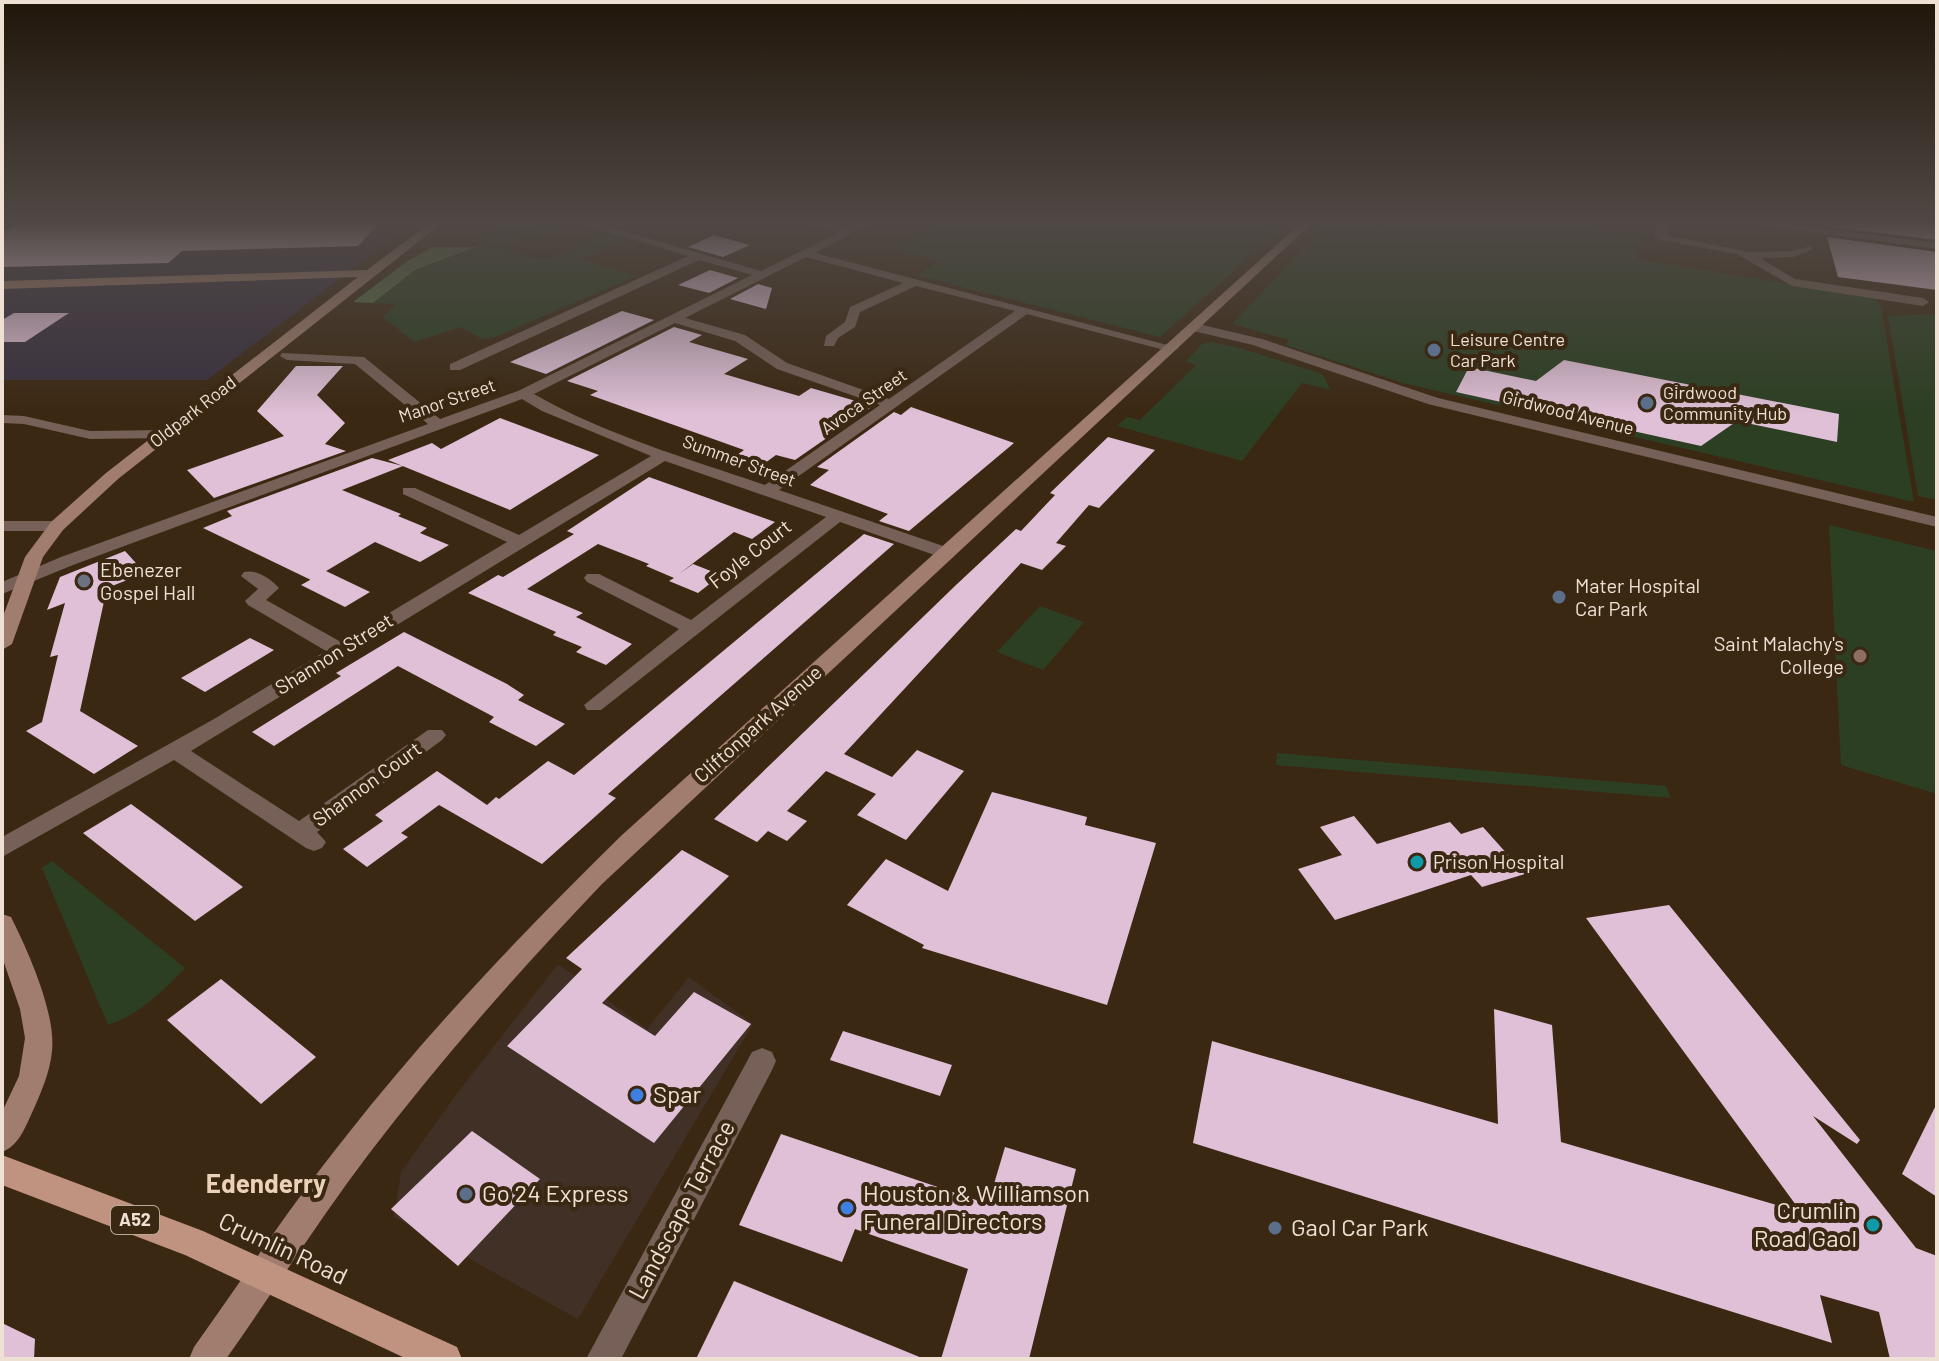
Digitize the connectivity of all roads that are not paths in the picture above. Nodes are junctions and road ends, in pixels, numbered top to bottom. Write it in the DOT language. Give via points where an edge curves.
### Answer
graph roads {
  1 [pos="353,287"];
  2 [pos="631,287"];
  3 [pos="740,287"];
  4 [pos="904,287"];
  5 [pos="933,287"];
  6 [pos="1238,287"];
  7 [pos="1830,287"];
  8 [pos="1923,302"];
  9 [pos="1025,310"];
  10 [pos="674,319"];
  11 [pos="1194,327"];
  12 [pos="467,340"];
  13 [pos="829,343"];
  14 [pos="1172,348"];
  15 [pos="486,353"];
  16 [pos="287,356"];
  17 [pos="387,363"];
  18 [pos="364,364"];
  19 [pos="455,367"];
  20 [pos="523,394"];
  21 [pos="893,405"];
  22 [pos="2,419"];
  23 [pos="436,423"];
  24 [pos="166,434"];
  25 [pos="663,455"];
  26 [pos="409,491"];
  27 [pos="766,492"];
  28 [pos="836,517"];
  29 [pos="1937,522"];
  30 [pos="2,526"];
  31 [pos="57,526"];
  32 [pos="518,541"];
  33 [pos="946,553"];
  34 [pos="250,576"];
  35 [pos="25,578"];
  36 [pos="593,578"];
  37 [pos="2,589"];
  38 [pos="692,628"];
  39 [pos="2,644"];
  40 [pos="341,651"];
  41 [pos="594,705"];
  42 [pos="435,735"];
  43 [pos="174,750"];
  44 [pos="2,848"];
  45 [pos="2,924"];
  46 [pos="762,1061"];
  47 [pos="2,1138"];
  48 [pos="2,1170"];
  49 [pos="265,1277"];
  50 [pos="206,1359"];
  51 [pos="445,1359"];
  52 [pos="603,1359"];
  1 -- 24 [label="street, Oldpark Road"];
  2 -- 15 [label="street"];
  3 -- 10 [label="street, Manor Street"];
  4 -- 13 [label="street" via="854,310 851,324"];
  5 -- 9 [label="street"];
  6 -- 11 [label="street, Cliftonpark Avenue"];
  7 -- 8 [label="street"];
  9 -- 14 [label="street"];
  9 -- 21 [label="street, Avoca Street"];
  10 -- 20 [label="street, Manor Street"];
  10 -- 21 [label="street" via="740,338 782,366"];
  11 -- 14 [label="street, Cliftonpark Avenue"];
  11 -- 29 [label="street, Girdwood Avenue" via="1257,342 1433,401"];
  12 -- 15 [label="street"];
  14 -- 33 [label="street, Cliftonpark Avenue"];
  15 -- 19 [label="street"];
  16 -- 18 [label="street"];
  17 -- 18 [label="street"];
  18 -- 23 [label="street"];
  20 -- 23 [label="street, Manor Street"];
  20 -- 25 [label="street, Summer Street"];
  21 -- 27 [label="street, Avoca Street"];
  22 -- 24 [label="street" via="90,435"];
  23 -- 35 [label="street, Manor Street"];
  24 -- 31 [label="street, Oldpark Road"];
  25 -- 27 [label="street, Summer Street"];
  25 -- 32 [label="street, Shannon Street"];
  26 -- 32 [label="street"];
  27 -- 28 [label="street, Summer Street"];
  28 -- 33 [label="street, Summer Street"];
  28 -- 38 [label="street, Foyle Court"];
  30 -- 31 [label="street"];
  31 -- 35 [label="street, Oldpark Road"];
  32 -- 40 [label="street, Shannon Street"];
  33 -- 49 [label="street, Cliftonpark Avenue" via="630,841 551,920 410,1078"];
  34 -- 40 [label="street" via="270,588 254,601"];
  35 -- 37 [label="street, Manor Street"];
  35 -- 39 [label="street, Oldpark Road"];
  36 -- 38 [label="street"];
  38 -- 41 [label="street, Foyle Court"];
  40 -- 43 [label="street, Shannon Street"];
  42 -- 43 [label="street, Shannon Court" via="307,837"];
  43 -- 44 [label="street, Shannon Street"];
  45 -- 47 [label="street" via="40,1041 15,1121"];
  46 -- 52 [label="street, Landscape Terrace"];
  48 -- 49 [label="main road, Crumlin Road / A52" via="178,1236"];
  49 -- 50 [label="street, Cliftonpark Avenue"];
  49 -- 51 [label="main road, Crumlin Road / A52"];
}
